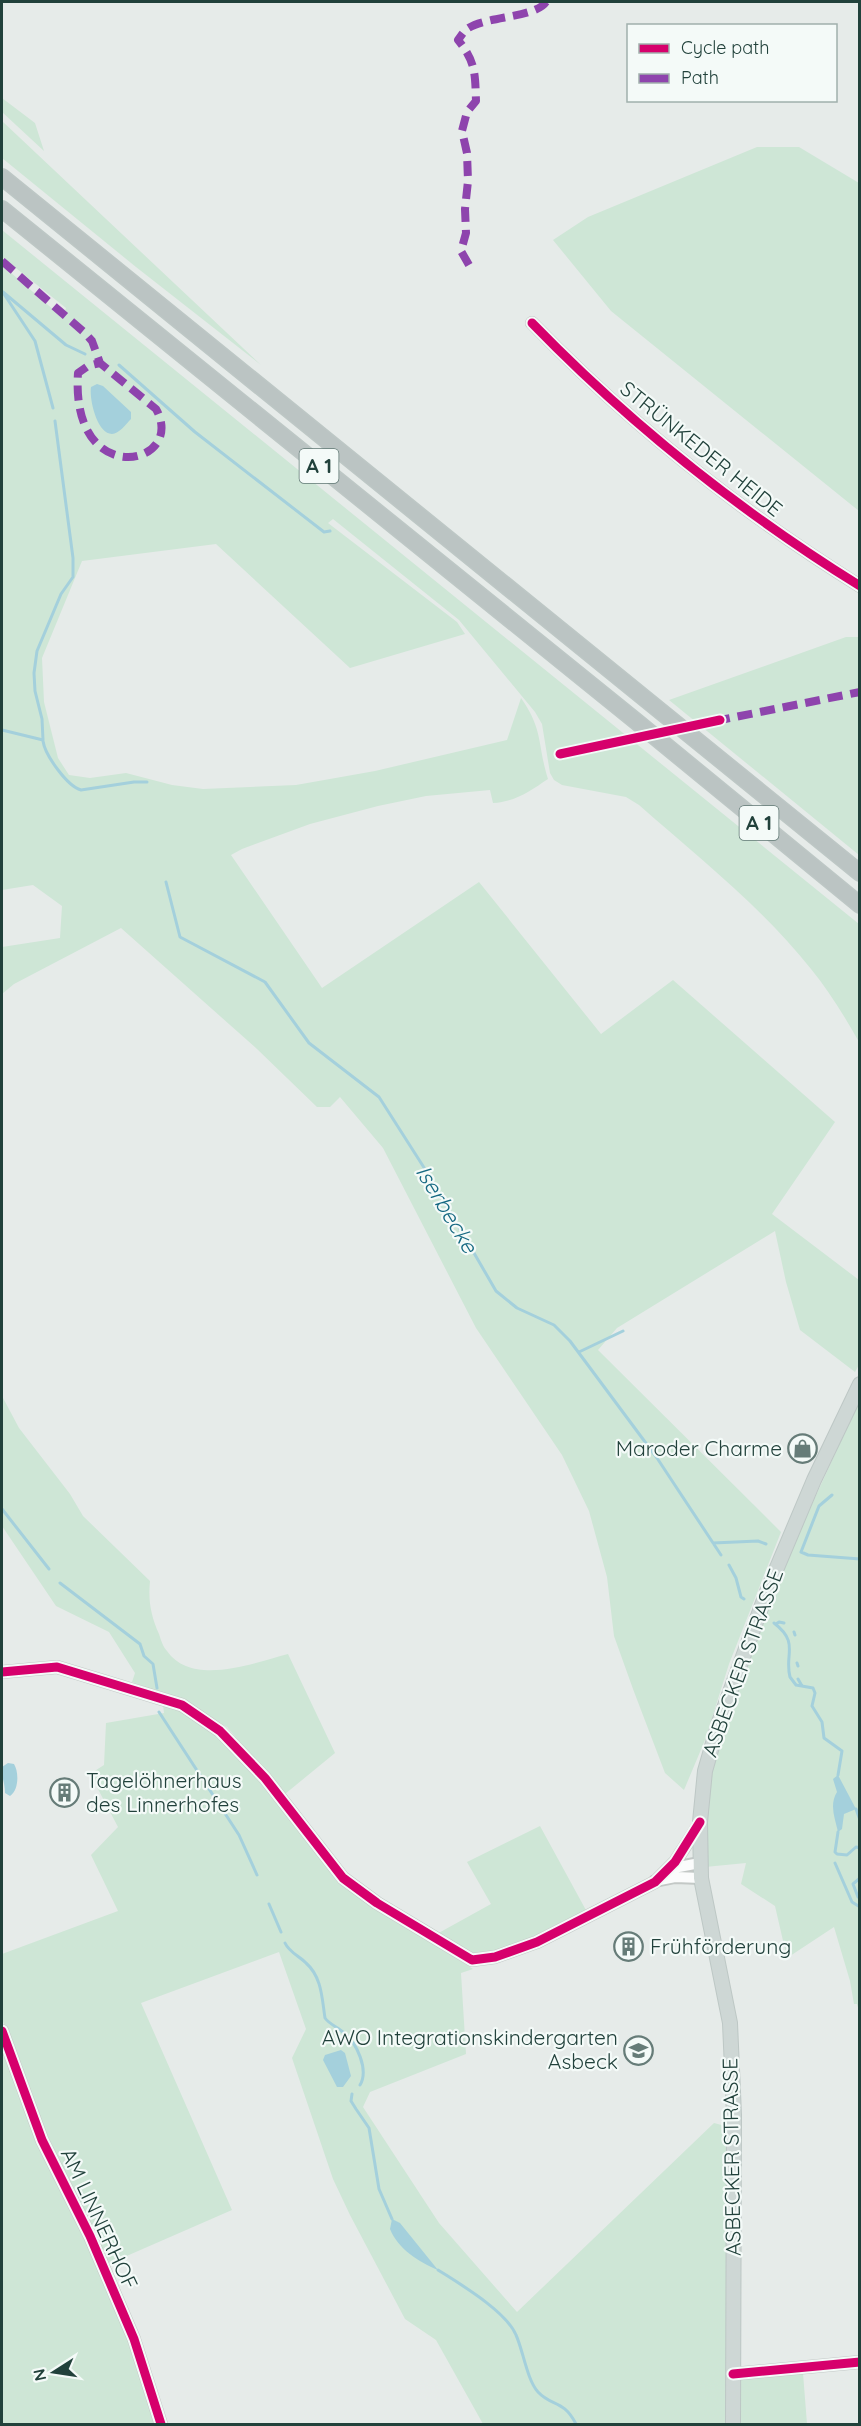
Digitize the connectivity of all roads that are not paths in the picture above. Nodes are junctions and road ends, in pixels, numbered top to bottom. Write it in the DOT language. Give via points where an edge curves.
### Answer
graph roads {
  1 [pos="2,177"];
  2 [pos="2,209"];
  3 [pos="532,323"];
  4 [pos="860,586"];
  5 [pos="860,873"];
  6 [pos="860,905"];
  7 [pos="860,1384"];
  8 [pos="2,1672"];
  9 [pos="700,1822"];
  10 [pos="700,1863"];
  11 [pos="668,1869"];
  12 [pos="700,1878"];
  13 [pos="655,1881"];
  14 [pos="2,2031"];
  15 [pos="860,2362"];
  16 [pos="733,2374"];
  17 [pos="161,2424"];
  18 [pos="734,2424"];
  1 -- 5 [label="highway, A 1"];
  2 -- 6 [label="highway, A 1"];
  3 -- 4 [label="street, STRÜNKEDER HEIDE" via="601,392 750,514"];
  7 -- 9 [label="main road, ASBECKER STRASSE" via="768,1589 719,1722 705,1771"];
  8 -- 13 [label="street" via="57,1667 182,1705 220,1731 265,1778 343,1878 472,1960 495,1958 537,1942"];
  9 -- 10 [label="main road, ASBECKER STRASSE"];
  9 -- 11 [label="street"];
  10 -- 11 [label="street"];
  10 -- 12 [label="main road, ASBECKER STRASSE"];
  11 -- 13 [label="street"];
  12 -- 13 [label="street"];
  12 -- 16 [label="main road, ASBECKER STRASSE" via="730,2023 734,2115"];
  14 -- 17 [label="street, AM LINNERHOF" via="42,2140 94,2245 134,2339"];
  15 -- 16 [label="street"];
  16 -- 18 [label="main road, ASBECKER STRASSE"];
}
